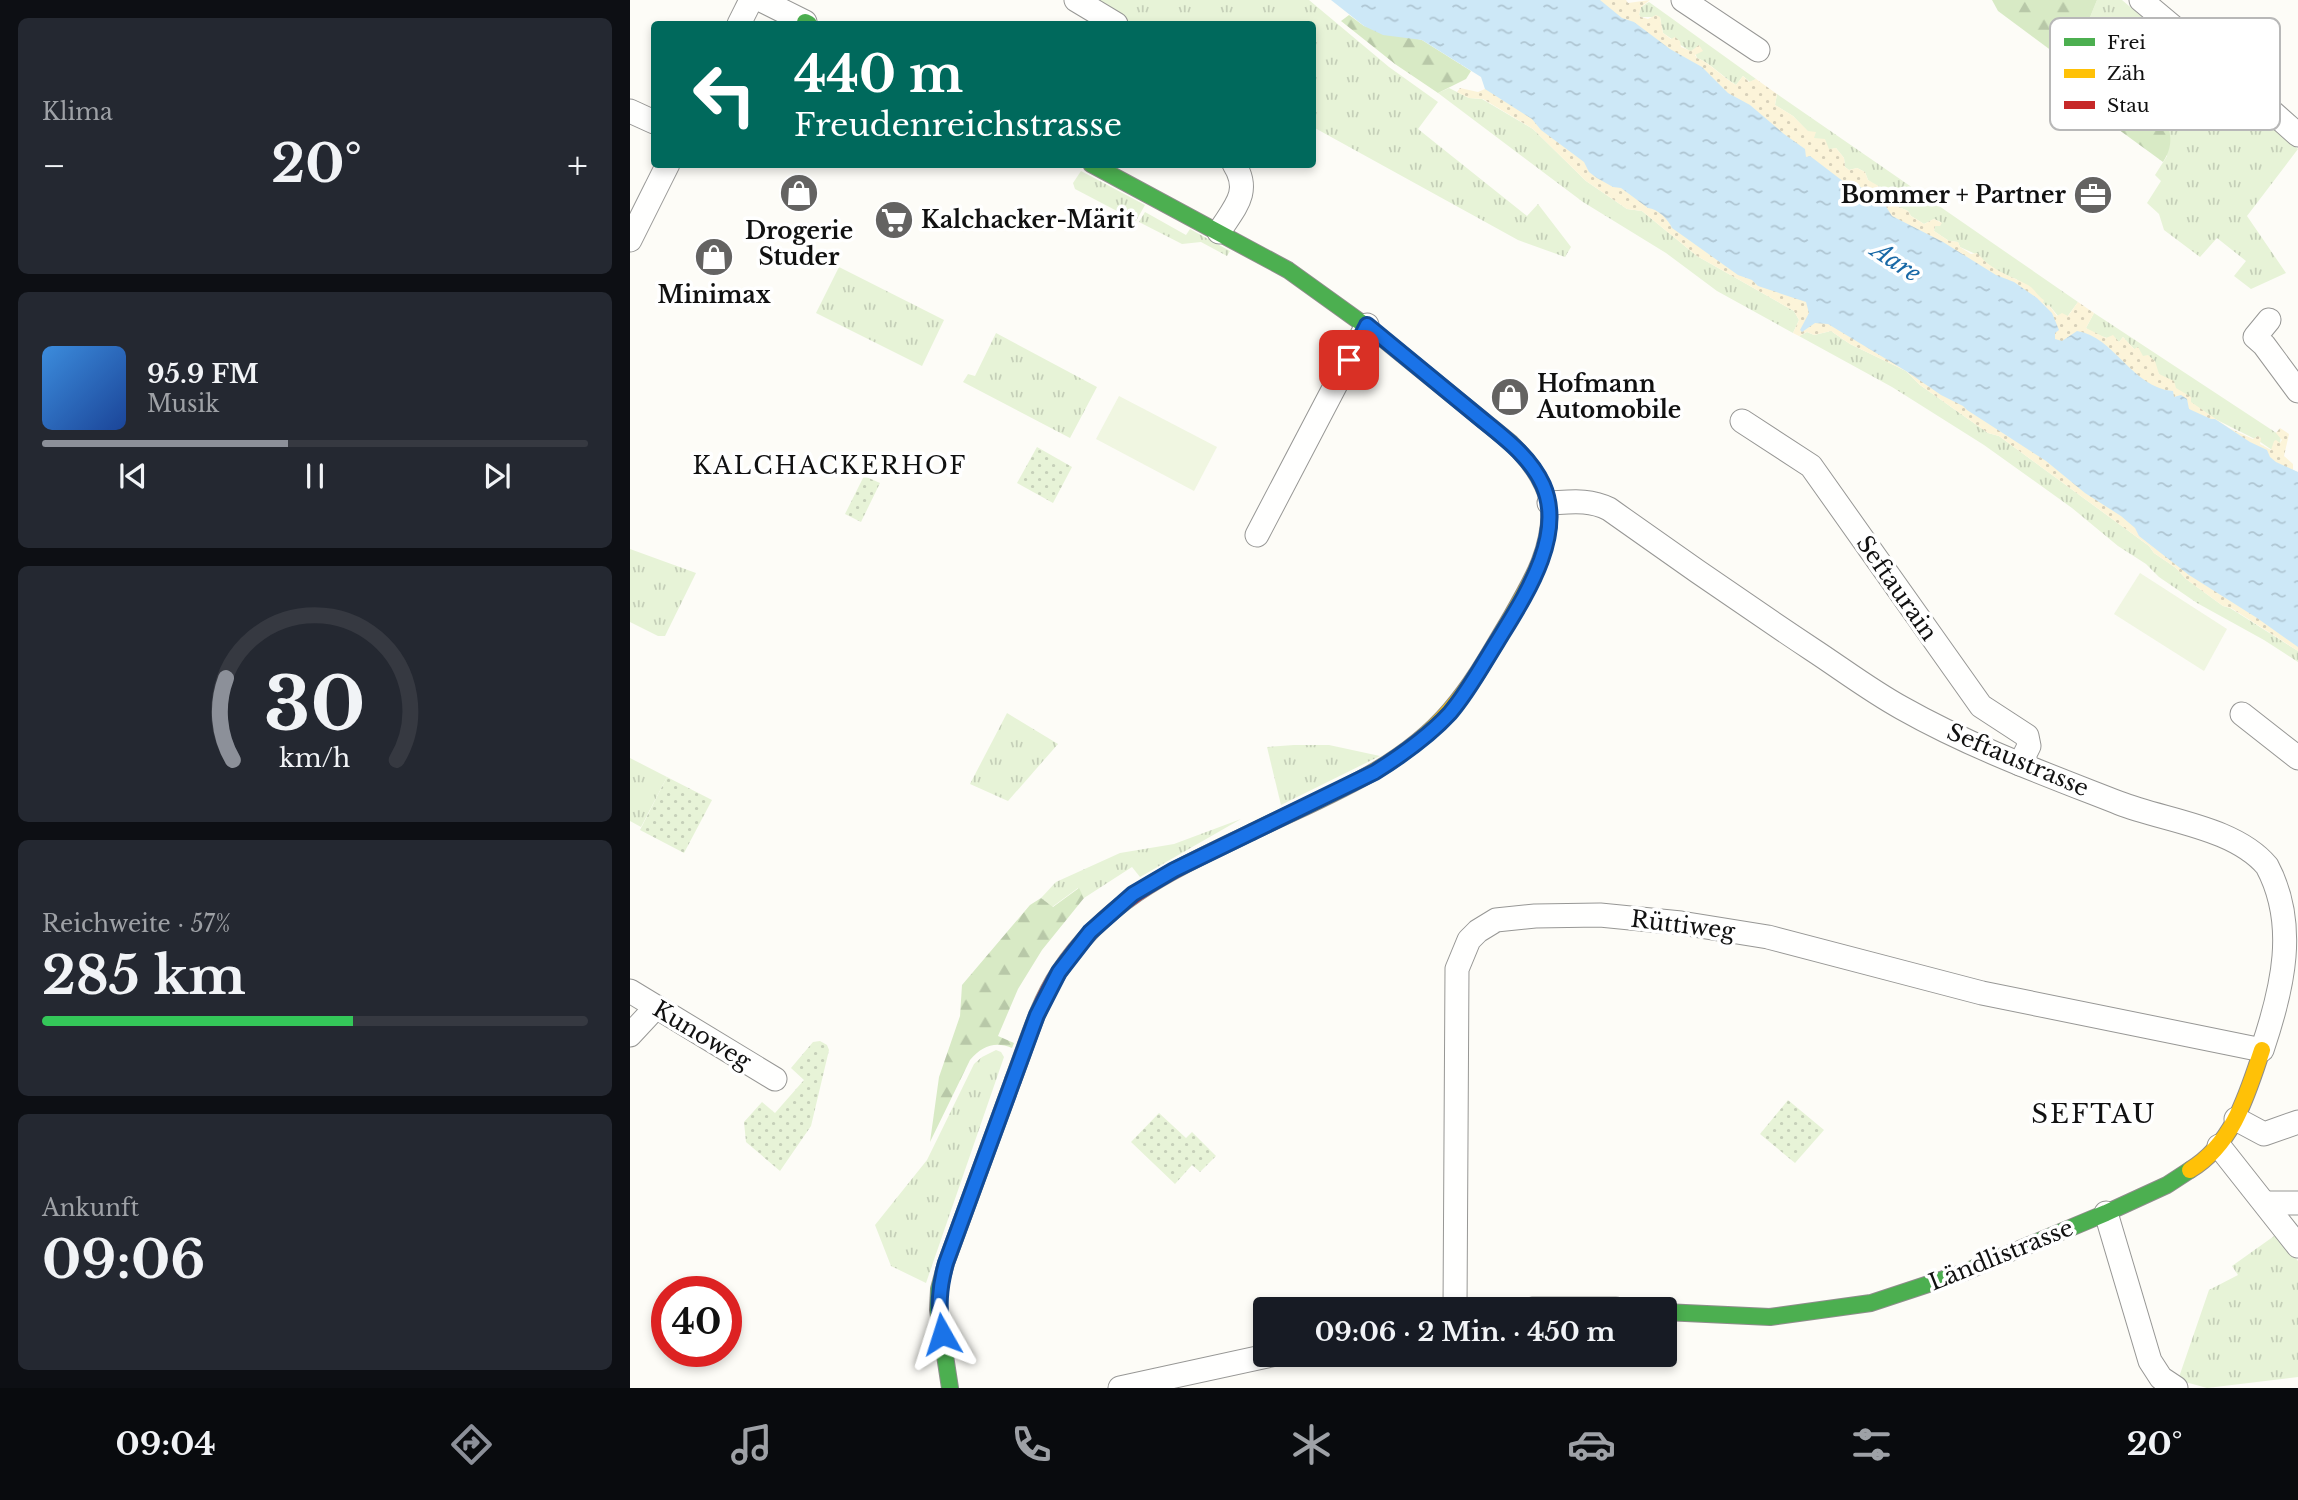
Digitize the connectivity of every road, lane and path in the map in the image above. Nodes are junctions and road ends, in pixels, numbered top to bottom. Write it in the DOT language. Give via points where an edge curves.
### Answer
graph roads {
  1 [pos="751,0"];
  2 [pos="761,0"];
  3 [pos="1076,0"];
  4 [pos="1683,0"];
  5 [pos="2141,0"];
  6 [pos="2163,18"];
  7 [pos="740,21"];
  8 [pos="801,21"];
  9 [pos="1111,21"];
  10 [pos="1758,50"];
  11 [pos="630,111"];
  12 [pos="2280,119"];
  13 [pos="651,121"];
  14 [pos="2298,135"];
  15 [pos="666,168"];
  16 [pos="1099,168"];
  17 [pos="1236,168"];
  18 [pos="1219,232"];
  19 [pos="630,240"];
  20 [pos="2269,320"];
  21 [pos="1367,325"];
  22 [pos="2298,391"];
  23 [pos="1742,421"];
  24 [pos="1549,503"];
  25 [pos="1257,535"];
  26 [pos="2242,714"];
  27 [pos="2298,758"];
  28 [pos="2020,764"];
  29 [pos="630,991"];
  30 [pos="656,1007"];
  31 [pos="630,1035"];
  32 [pos="2262,1050"];
  33 [pos="775,1080"];
  34 [pos="2236,1119"];
  35 [pos="2298,1122"];
  36 [pos="2219,1146"];
  37 [pos="2266,1203"];
  38 [pos="2298,1203"];
  39 [pos="2106,1213"];
  40 [pos="2298,1247"];
  41 [pos="1455,1297"];
  42 [pos="1677,1313"];
  43 [pos="1253,1359"];
  44 [pos="950,1388"];
  45 [pos="1120,1388"];
  46 [pos="2176,1388"];
  1 -- 7 [label="street"];
  2 -- 8 [label="street"];
  3 -- 9 [label="street"];
  4 -- 10 [label="street"];
  5 -- 6 [label="street"];
  11 -- 13 [label="street"];
  12 -- 14 [label="street"];
  15 -- 19 [label="street"];
  16 -- 18 [label="street"];
  17 -- 18 [label="street" via="1242,189"];
  18 -- 21 [label="street" via="1293,273"];
  20 -- 22 [label="street" via="2255,337"];
  21 -- 24 [label="street" via="1524,456"];
  21 -- 25 [label="street"];
  23 -- 28 [label="street, Seftaurain" via="1811,466 1981,706 2027,736 2029,746"];
  24 -- 28 [label="street, Seftaustrasse" via="1583,501 1609,509 1900,707"];
  24 -- 44 [label="street" via="1545,546 1527,588 1474,681 1427,735 1375,772 1133,894 1090,932 1059,972 1033,1025 939,1289"];
  26 -- 27 [label="street"];
  28 -- 32 [label="street, Seftaustrasse" via="2130,807 2226,837 2255,853 2268,867 2285,894 2295,932 2290,966"];
  29 -- 30 [label="street, Kunoweg"];
  30 -- 31 [label="street"];
  30 -- 33 [label="street, Kunoweg"];
  32 -- 34 [label="street, Seftaustrasse"];
  32 -- 41 [label="street, Rüttiweg" via="1982,993 1768,937 1600,915 1496,920 1469,940 1457,970"];
  34 -- 35 [label="street" via="2264,1134"];
  34 -- 36 [label="street, Ländlistrasse"];
  36 -- 37 [label="street"];
  36 -- 39 [label="street, Ländlistrasse" via="2187,1174"];
  37 -- 38 [label="street"];
  37 -- 40 [label="street"];
  39 -- 42 [label="street, Ländlistrasse" via="1965,1272 1871,1303 1770,1317"];
  39 -- 46 [label="street" via="2150,1361 2161,1378"];
  43 -- 45 [label="street"];
}
